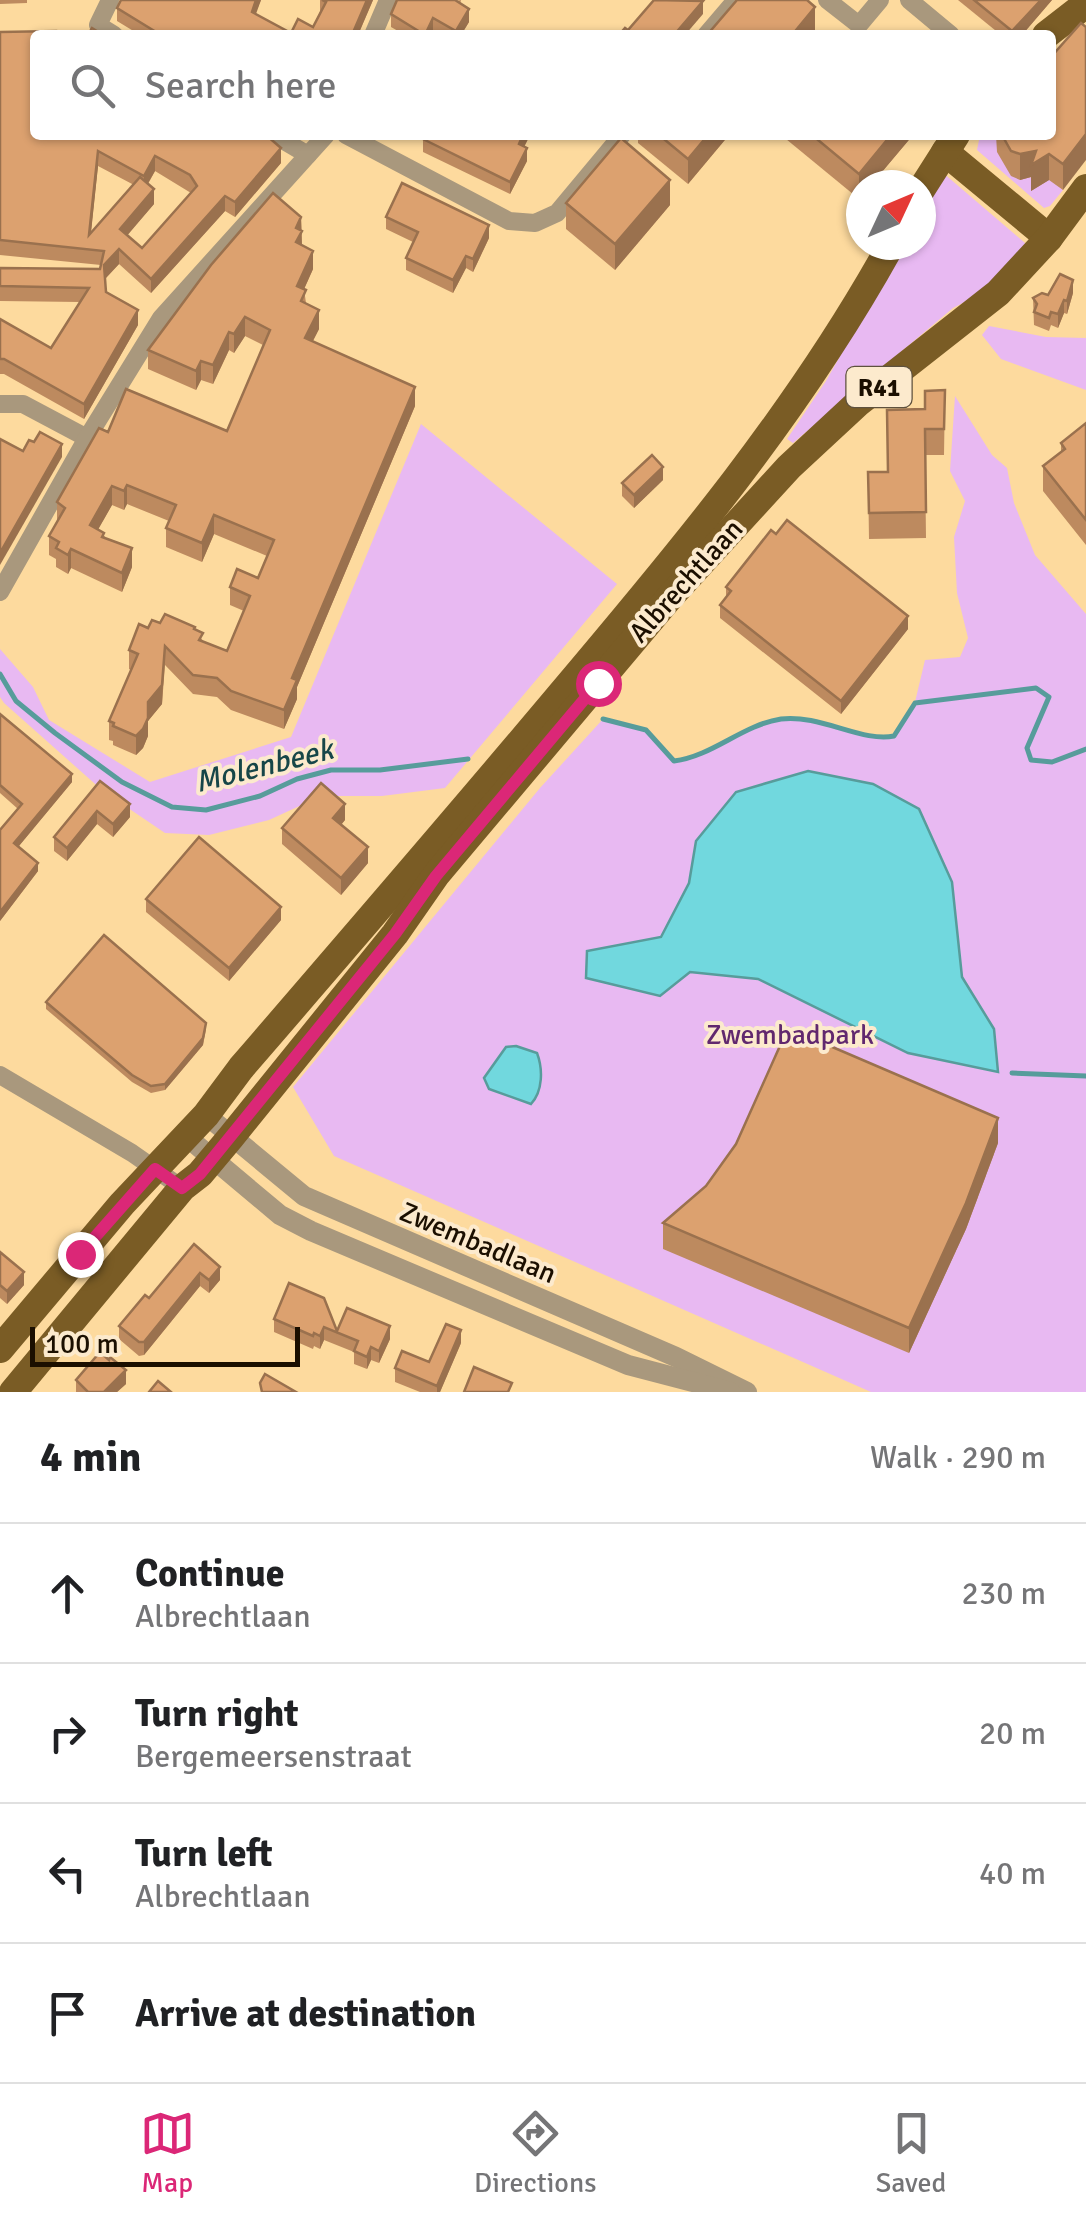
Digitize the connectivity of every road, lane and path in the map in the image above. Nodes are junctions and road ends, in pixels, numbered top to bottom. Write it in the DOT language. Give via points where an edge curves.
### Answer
graph roads {
  1 [pos="110,0"];
  2 [pos="388,0"];
  3 [pos="736,0"];
  4 [pos="828,0"];
  5 [pos="880,0"];
  6 [pos="909,0"];
  7 [pos="1086,4"];
  8 [pos="106,30"];
  9 [pos="375,30"];
  10 [pos="710,30"];
  11 [pos="946,30"];
  12 [pos="1052,30"];
  13 [pos="282,140"];
  14 [pos="322,140"];
  15 [pos="355,140"];
  16 [pos="618,140"];
  17 [pos="950,143"];
  18 [pos="308,156"];
  19 [pos="933,170"];
  20 [pos="1086,188"];
  21 [pos="1049,238"];
  22 [pos="882,260"];
  23 [pos="0,404"];
  24 [pos="87,438"];
  25 [pos="0,592"];
  26 [pos="0,1075"];
  27 [pos="206,1115"];
  28 [pos="187,1137"];
  29 [pos="231,1137"];
  30 [pos="212,1159"];
  31 [pos="155,1169"];
  32 [pos="182,1188"];
  33 [pos="357,1222"];
  34 [pos="348,1246"];
  35 [pos="469,1298"];
  36 [pos="591,1320"];
  37 [pos="0,1349"];
  38 [pos="13,1392"];
  39 [pos="731,1392"];
  40 [pos="747,1392"];
  1 -- 8 [label="street" via="98,25"];
  2 -- 9 [label="street"];
  3 -- 10 [label="street"];
  4 -- 5 [label="street" via="859,26"];
  6 -- 11 [label="street"];
  7 -- 12 [label="main road"];
  13 -- 18 [label="street"];
  14 -- 18 [label="street"];
  15 -- 16 [label="street" via="509,221 535,223 556,213"];
  17 -- 19 [label="main road"];
  17 -- 21 [label="main road"];
  18 -- 24 [label="street" via="161,318"];
  20 -- 21 [label="main road, R41"];
  21 -- 29 [label="main road, Albrechtlaan / R41" via="975,313 858,403 789,467 670,597 436,876"];
  22 -- 27 [label="main road, Albrechtlaan / R41" via="779,426"];
  23 -- 24 [label="street" via="23,404"];
  24 -- 25 [label="street"];
  26 -- 31 [label="street"];
  27 -- 28 [label="main road, Albrechtlaan / R41"];
  27 -- 29 [label="street, Zwembadlaan"];
  28 -- 30 [label="street, Zwembadlaan"];
  28 -- 31 [label="main road, Albrechtlaan / R41"];
  29 -- 30 [label="main road, Albrechtlaan / R41"];
  29 -- 33 [label="street, Zwembadlaan" via="304,1196"];
  30 -- 32 [label="main road, Albrechtlaan / R41"];
  30 -- 34 [label="street, Zwembadlaan" via="280,1215"];
  31 -- 32 [label="street"];
  31 -- 37 [label="main road, Albrechtlaan / R41"];
  32 -- 38 [label="main road, Albrechtlaan / R41"];
  33 -- 34 [label="street"];
  33 -- 36 [label="street, Zwembadlaan"];
  34 -- 35 [label="street, Zwembadlaan"];
  35 -- 36 [label="street" via="484,1294 584,1336"];
  35 -- 39 [label="street, Zwembadlaan" via="628,1364"];
  36 -- 40 [label="street, Zwembadlaan"];
}
